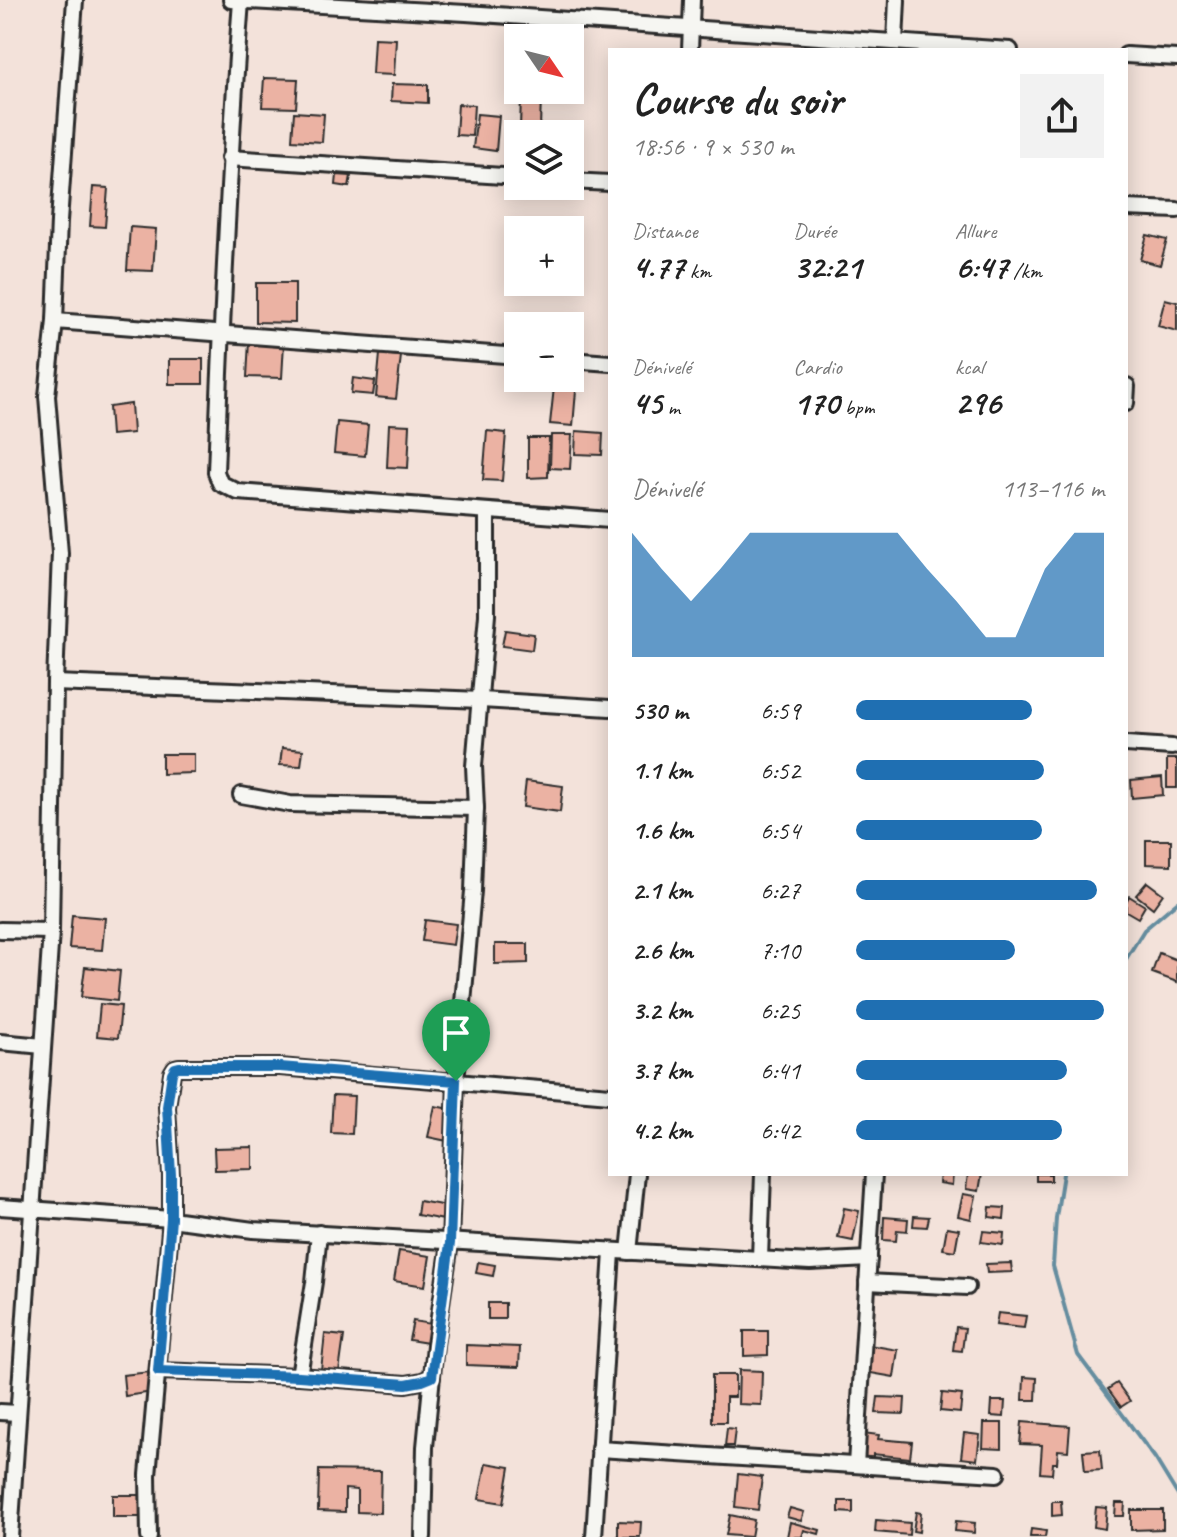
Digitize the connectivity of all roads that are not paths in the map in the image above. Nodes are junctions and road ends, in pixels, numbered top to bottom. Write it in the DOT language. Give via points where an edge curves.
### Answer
graph roads {
  1 [pos="75,0"];
  2 [pos="231,0"];
  3 [pos="692,0"];
  4 [pos="897,0"];
  5 [pos="241,1"];
  6 [pos="467,7"];
  7 [pos="691,28"];
  8 [pos="895,42"];
  9 [pos="690,48"];
  10 [pos="981,48"];
  11 [pos="1128,55"];
  12 [pos="1177,58"];
  13 [pos="229,158"];
  14 [pos="504,176"];
  15 [pos="584,182"];
  16 [pos="608,183"];
  17 [pos="1128,208"];
  18 [pos="1177,210"];
  19 [pos="55,321"];
  20 [pos="221,334"];
  21 [pos="504,355"];
  22 [pos="584,361"];
  23 [pos="608,363"];
  24 [pos="487,511"];
  25 [pos="608,520"];
  26 [pos="55,683"];
  27 [pos="481,700"];
  28 [pos="608,708"];
  29 [pos="1128,744"];
  30 [pos="1172,747"];
  31 [pos="241,795"];
  32 [pos="476,808"];
  33 [pos="0,930"];
  34 [pos="51,931"];
  35 [pos="0,1042"];
  36 [pos="43,1046"];
  37 [pos="456,1081"];
  38 [pos="608,1095"];
  39 [pos="637,1176"];
  40 [pos="763,1176"];
  41 [pos="874,1176"];
  42 [pos="0,1207"];
  43 [pos="32,1208"];
  44 [pos="171,1219"];
  45 [pos="319,1233"];
  46 [pos="450,1243"];
  47 [pos="612,1252"];
  48 [pos="629,1252"];
  49 [pos="760,1258"];
  50 [pos="869,1259"];
  51 [pos="867,1282"];
  52 [pos="967,1287"];
  53 [pos="158,1371"];
  54 [pos="299,1376"];
  55 [pos="432,1377"];
  56 [pos="0,1412"];
  57 [pos="18,1413"];
  58 [pos="599,1449"];
  59 [pos="856,1465"];
  60 [pos="997,1474"];
  61 [pos="7,1529"];
  62 [pos="149,1537"];
  63 [pos="423,1537"];
  64 [pos="594,1537"];
  1 -- 19 [label="street"];
  2 -- 5 [label="street"];
  3 -- 7 [label="street"];
  4 -- 8 [label="street"];
  5 -- 6 [label="street"];
  5 -- 13 [label="street"];
  6 -- 7 [label="street"];
  7 -- 8 [label="street"];
  7 -- 9 [label="street"];
  8 -- 10 [label="street"];
  11 -- 12 [label="street"];
  13 -- 14 [label="street"];
  13 -- 20 [label="street"];
  15 -- 16 [label="street"];
  17 -- 18 [label="street"];
  19 -- 20 [label="street"];
  19 -- 26 [label="street" via="47,396 60,553"];
  20 -- 21 [label="street"];
  20 -- 24 [label="street" via="216,472 220,483 238,492"];
  22 -- 23 [label="street"];
  24 -- 25 [label="street"];
  24 -- 27 [label="street"];
  26 -- 27 [label="street"];
  26 -- 34 [label="street"];
  27 -- 28 [label="street"];
  27 -- 32 [label="street"];
  29 -- 30 [label="street"];
  31 -- 32 [label="street" via="290,804"];
  32 -- 37 [label="street"];
  33 -- 34 [label="street"];
  34 -- 36 [label="street"];
  35 -- 36 [label="street"];
  36 -- 43 [label="street"];
  37 -- 38 [label="street"];
  37 -- 44 [label="street" via="280,1067 175,1068 167,1107"];
  37 -- 46 [label="street"];
  39 -- 48 [label="street"];
  40 -- 49 [label="street"];
  41 -- 50 [label="street"];
  42 -- 43 [label="street"];
  43 -- 44 [label="street"];
  43 -- 57 [label="street"];
  44 -- 45 [label="street"];
  44 -- 53 [label="street"];
  45 -- 46 [label="street"];
  45 -- 54 [label="street"];
  46 -- 47 [label="street"];
  46 -- 55 [label="street"];
  47 -- 48 [label="street"];
  47 -- 58 [label="street"];
  48 -- 49 [label="street"];
  49 -- 50 [label="street"];
  50 -- 51 [label="street"];
  51 -- 52 [label="street"];
  51 -- 59 [label="street"];
  53 -- 54 [label="street"];
  53 -- 62 [label="street" via="148,1475"];
  54 -- 55 [label="street" via="406,1384"];
  55 -- 63 [label="street"];
  56 -- 57 [label="street"];
  57 -- 61 [label="street"];
  58 -- 59 [label="street"];
  58 -- 64 [label="street"];
  59 -- 60 [label="street"];
}
